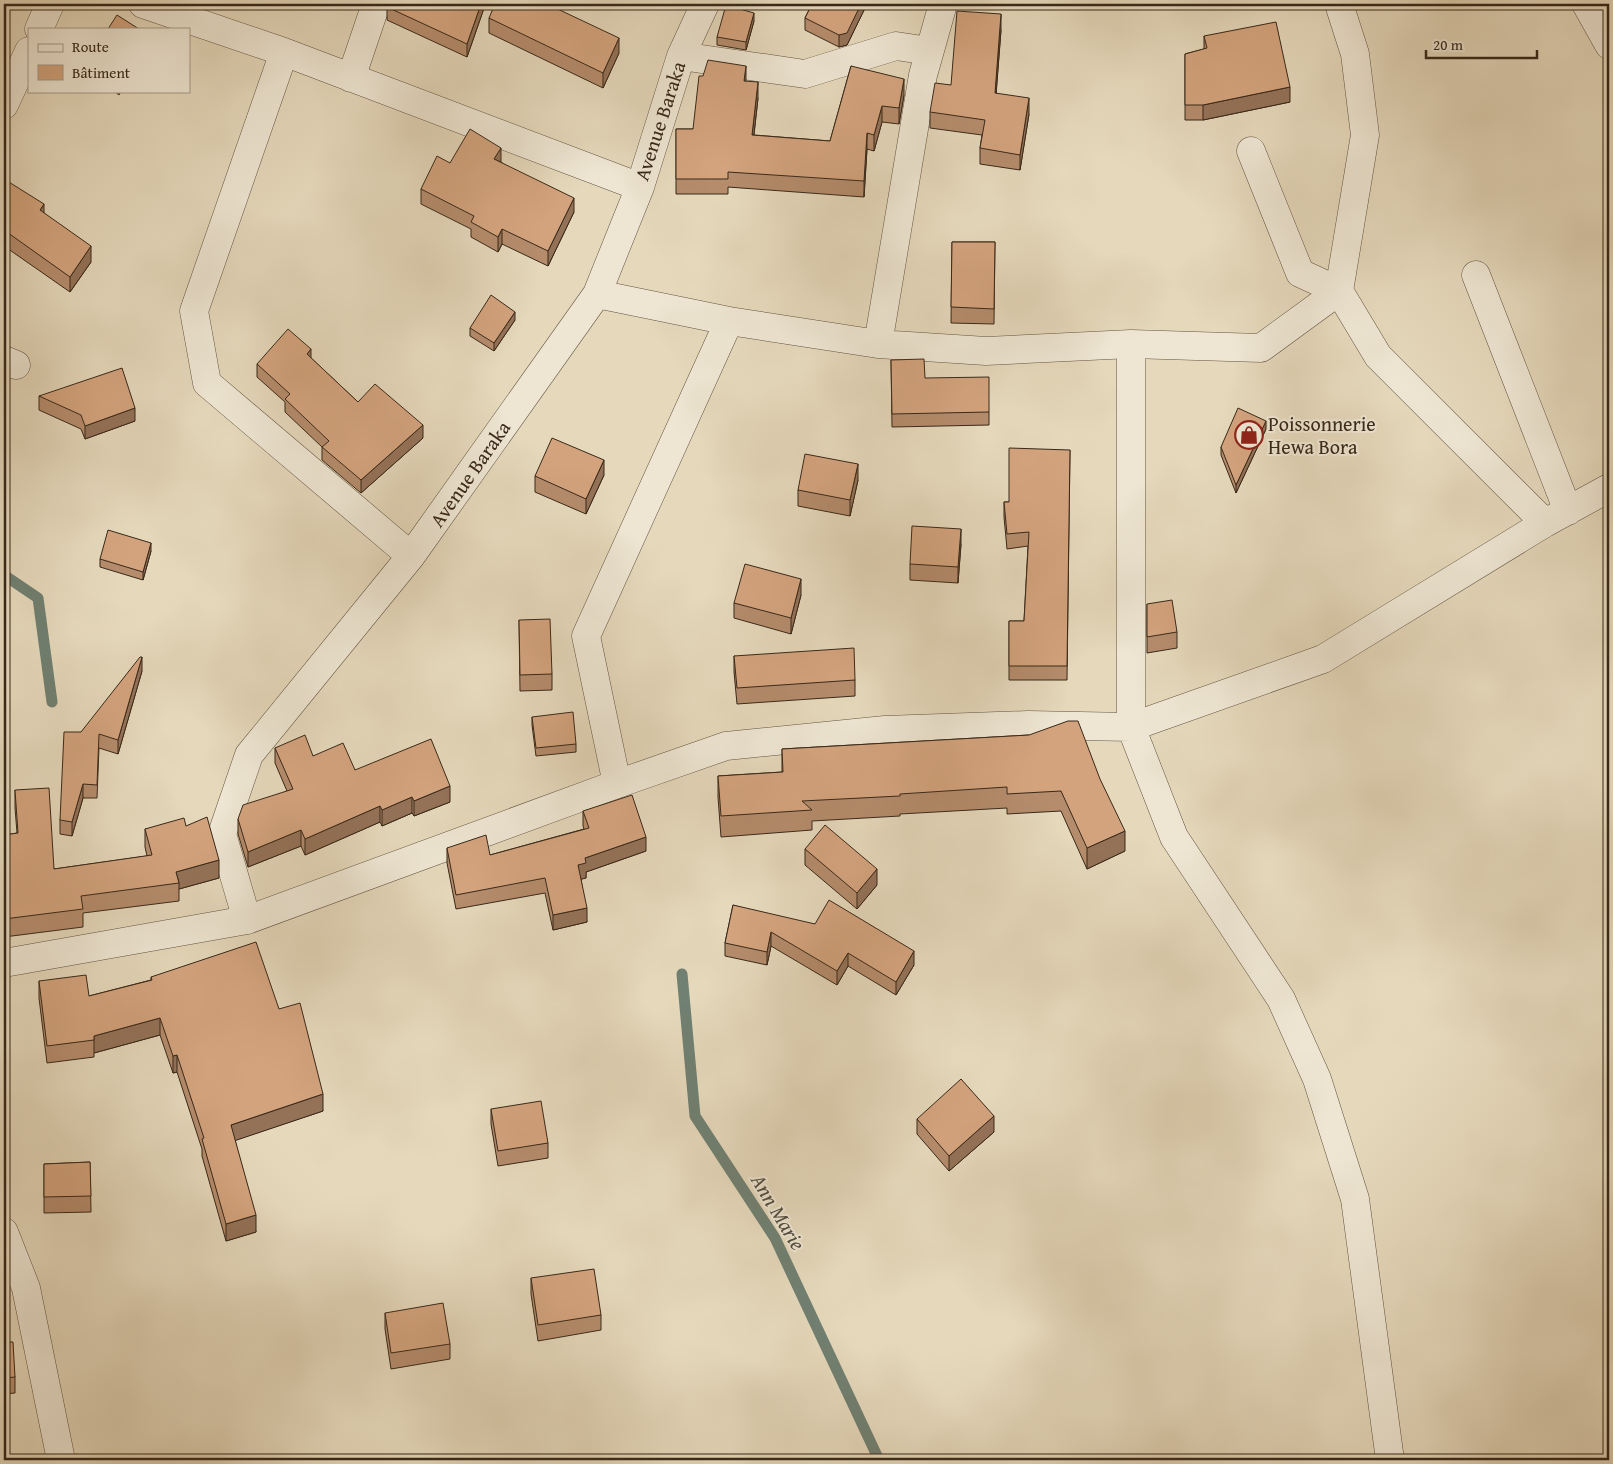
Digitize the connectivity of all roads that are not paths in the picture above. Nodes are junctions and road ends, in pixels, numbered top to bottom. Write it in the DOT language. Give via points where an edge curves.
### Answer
graph roads {
  1 [pos="50,4"];
  2 [pos="143,4"];
  3 [pos="376,4"];
  4 [pos="705,4"];
  5 [pos="943,4"];
  6 [pos="1339,4"];
  7 [pos="1586,4"];
  8 [pos="39,28"];
  9 [pos="1609,45"];
  10 [pos="929,51"];
  11 [pos="284,52"];
  12 [pos="28,53"];
  13 [pos="680,56"];
  14 [pos="351,78"];
  15 [pos="4,105"];
  16 [pos="1251,151"];
  17 [pos="640,187"];
  18 [pos="1476,275"];
  19 [pos="1339,291"];
  20 [pos="597,294"];
  21 [pos="729,321"];
  22 [pos="878,344"];
  23 [pos="1131,344"];
  24 [pos="1609,488"];
  25 [pos="1557,517"];
  26 [pos="411,556"];
  27 [pos="1131,727"];
  28 [pos="617,784"];
  29 [pos="247,920"];
  30 [pos="4,963"];
  31 [pos="4,1232"];
  32 [pos="61,1460"];
  33 [pos="1390,1460"];
  1 -- 8 [label="street"];
  2 -- 11 [label="street"];
  3 -- 14 [label="street"];
  4 -- 13 [label="street, Avenue Baraka"];
  5 -- 10 [label="street"];
  6 -- 19 [label="street" via="1355,54 1365,135"];
  7 -- 9 [label="street"];
  10 -- 13 [label="street" via="896,46 805,74"];
  10 -- 22 [label="street"];
  11 -- 14 [label="street"];
  11 -- 26 [label="street" via="194,312 207,383"];
  12 -- 15 [label="street"];
  13 -- 17 [label="street, Avenue Baraka"];
  14 -- 17 [label="street"];
  16 -- 19 [label="street" via="1300,273"];
  17 -- 20 [label="street, Avenue Baraka"];
  18 -- 25 [label="street"];
  19 -- 23 [label="street" via="1261,348"];
  19 -- 25 [label="street" via="1378,356"];
  20 -- 21 [label="street"];
  20 -- 26 [label="street, Avenue Baraka"];
  21 -- 22 [label="street"];
  21 -- 28 [label="street" via="586,636"];
  22 -- 23 [label="street" via="986,351"];
  23 -- 27 [label="street"];
  24 -- 25 [label="street"];
  25 -- 27 [label="street" via="1322,659"];
  26 -- 29 [label="street, Avenue Baraka" via="249,755 222,834"];
  27 -- 28 [label="street" via="1028,725 885,730 726,746"];
  27 -- 33 [label="street" via="1174,837 1281,999 1317,1080 1355,1199"];
  28 -- 29 [label="street"];
  29 -- 30 [label="street"];
  31 -- 32 [label="street" via="26,1288"];
}
